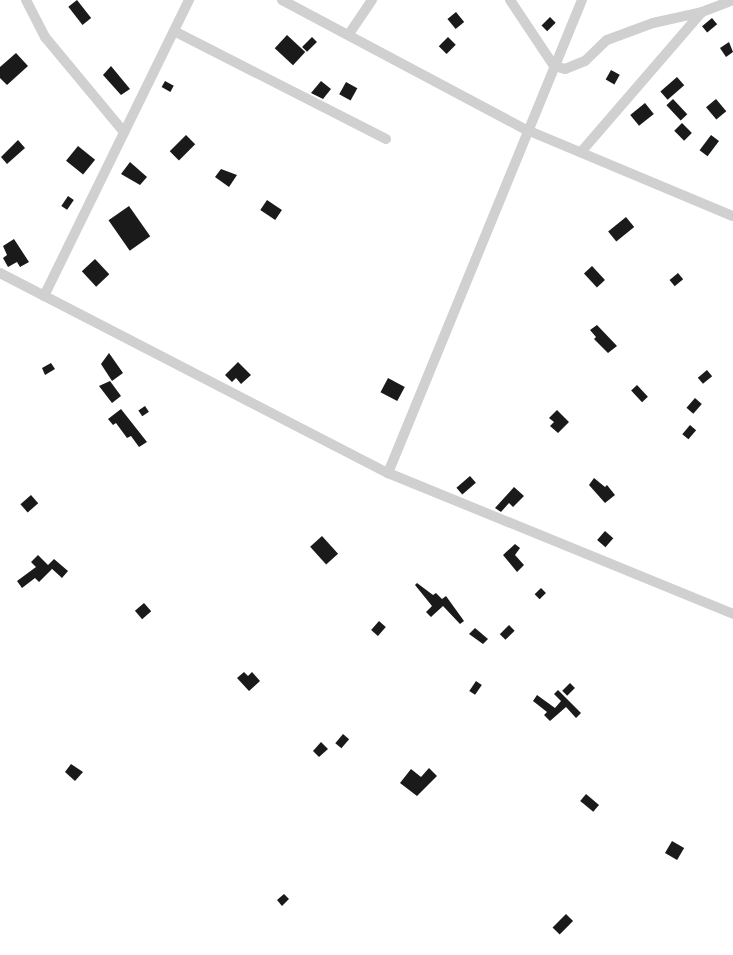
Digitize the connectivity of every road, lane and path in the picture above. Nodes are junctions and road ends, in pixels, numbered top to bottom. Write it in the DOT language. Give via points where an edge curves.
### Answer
graph roads {
  1 [pos="26,0"];
  2 [pos="189,0"];
  3 [pos="282,0"];
  4 [pos="372,0"];
  5 [pos="510,0"];
  6 [pos="582,0"];
  7 [pos="733,0"];
  8 [pos="702,12"];
  9 [pos="174,31"];
  10 [pos="349,34"];
  11 [pos="554,66"];
  12 [pos="527,130"];
  13 [pos="124,132"];
  14 [pos="386,139"];
  15 [pos="580,152"];
  16 [pos="733,216"];
  17 [pos="0,273"];
  18 [pos="44,296"];
  19 [pos="388,473"];
  20 [pos="733,614"];
  1 -- 13 [label="street" via="44,37"];
  2 -- 9 [label="street"];
  3 -- 10 [label="street"];
  4 -- 10 [label="street"];
  5 -- 11 [label="street"];
  6 -- 11 [label="street"];
  7 -- 8 [label="street"];
  8 -- 11 [label="street" via="653,23 607,40 572,69"];
  8 -- 15 [label="street"];
  9 -- 13 [label="street"];
  9 -- 14 [label="street"];
  10 -- 12 [label="street"];
  11 -- 12 [label="street"];
  12 -- 15 [label="street"];
  12 -- 19 [label="street"];
  13 -- 18 [label="street"];
  15 -- 16 [label="street"];
  17 -- 18 [label="street"];
  18 -- 19 [label="street"];
  19 -- 20 [label="street"];
}
